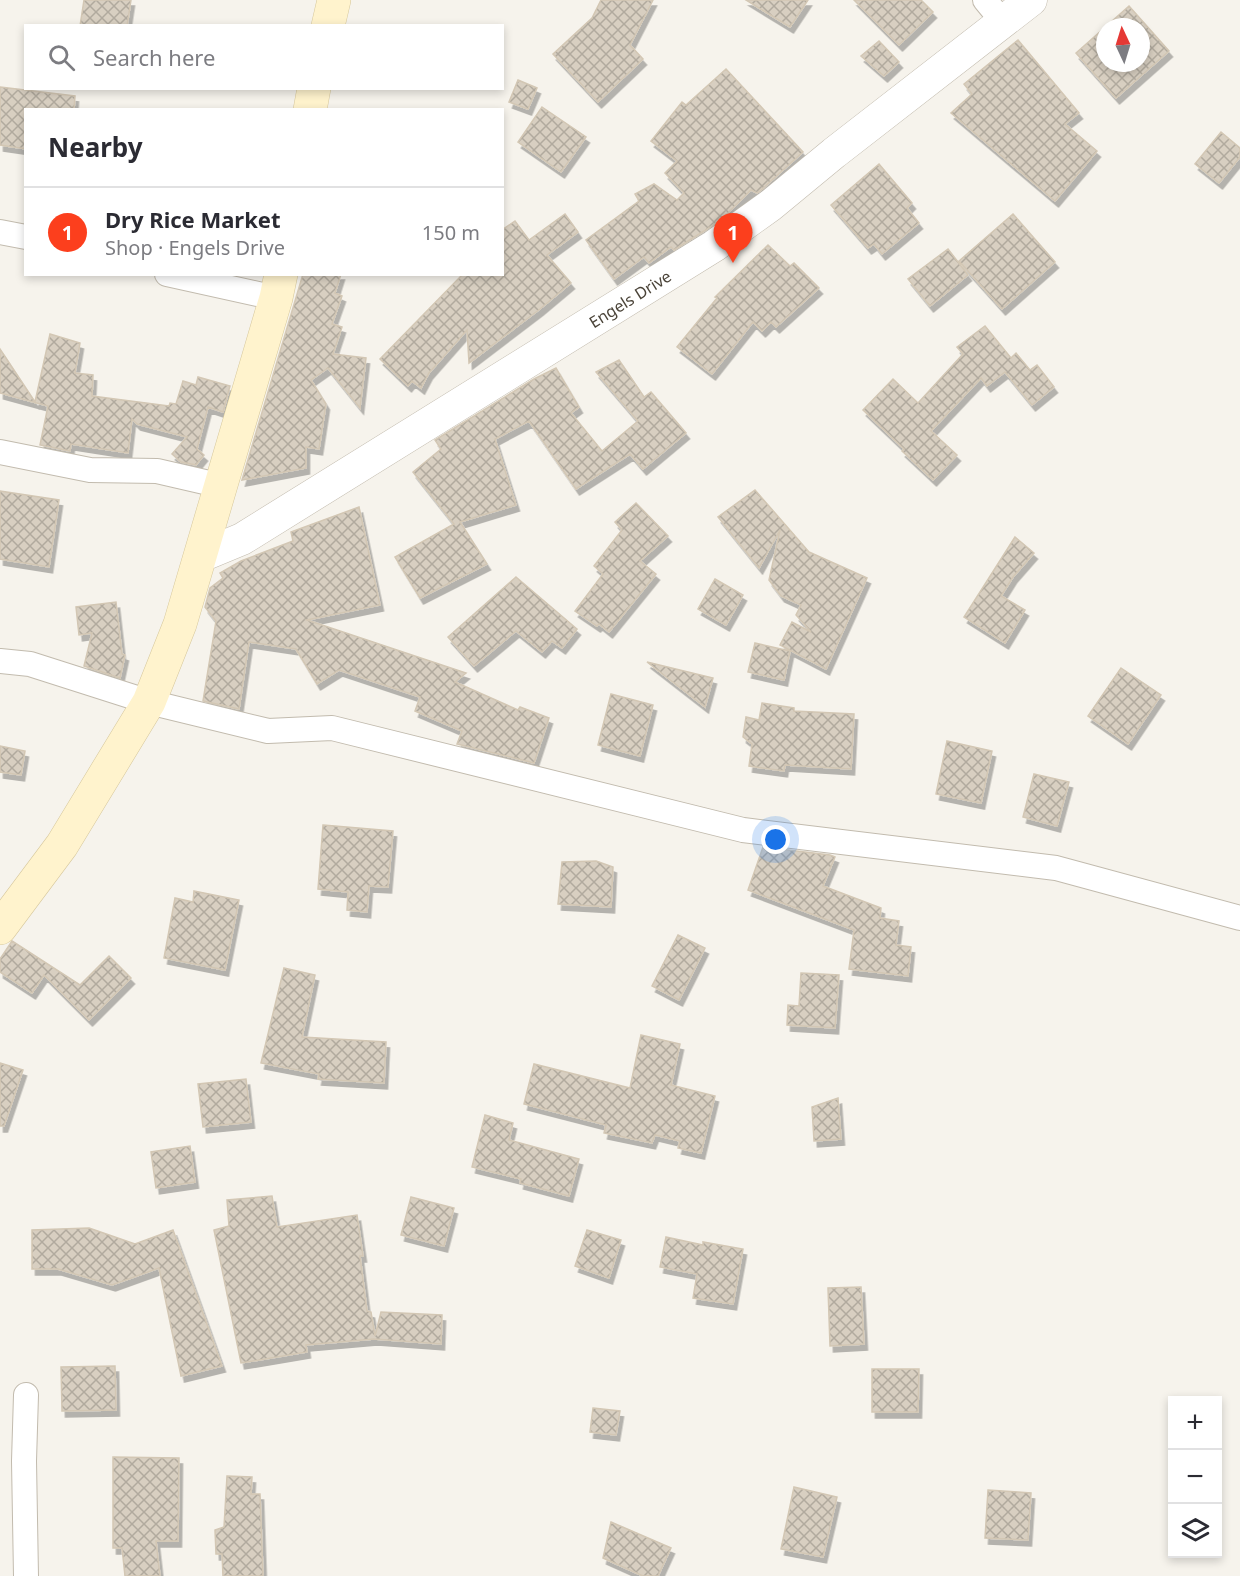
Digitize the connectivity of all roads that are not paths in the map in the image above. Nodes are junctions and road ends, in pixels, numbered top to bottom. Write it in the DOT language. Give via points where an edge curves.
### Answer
graph roads {
  1 [pos="334,0"];
  2 [pos="1030,0"];
  3 [pos="994,11"];
  4 [pos="328,24"];
  5 [pos="314,90"];
  6 [pos="310,108"];
  7 [pos="0,232"];
  8 [pos="24,237"];
  9 [pos="186,276"];
  10 [pos="278,286"];
  11 [pos="0,452"];
  12 [pos="222,486"];
  13 [pos="201,556"];
  14 [pos="0,661"];
  15 [pos="149,702"];
  16 [pos="1240,918"];
  17 [pos="0,928"];
  18 [pos="26,1395"];
  19 [pos="26,1576"];
  1 -- 4 [label="main road"];
  2 -- 3 [label="street, Engels Drive"];
  3 -- 13 [label="street, Engels Drive" via="834,153 714,246 251,534"];
  5 -- 6 [label="main road"];
  7 -- 8 [label="street"];
  9 -- 10 [label="street"];
  10 -- 12 [label="main road"];
  11 -- 12 [label="street" via="90,471 157,471"];
  12 -- 13 [label="main road"];
  13 -- 15 [label="main road" via="180,624"];
  14 -- 15 [label="street" via="30,664"];
  15 -- 16 [label="street" via="268,731 332,728 743,830 1056,868"];
  15 -- 17 [label="main road" via="62,845"];
  18 -- 19 [label="street"];
}
